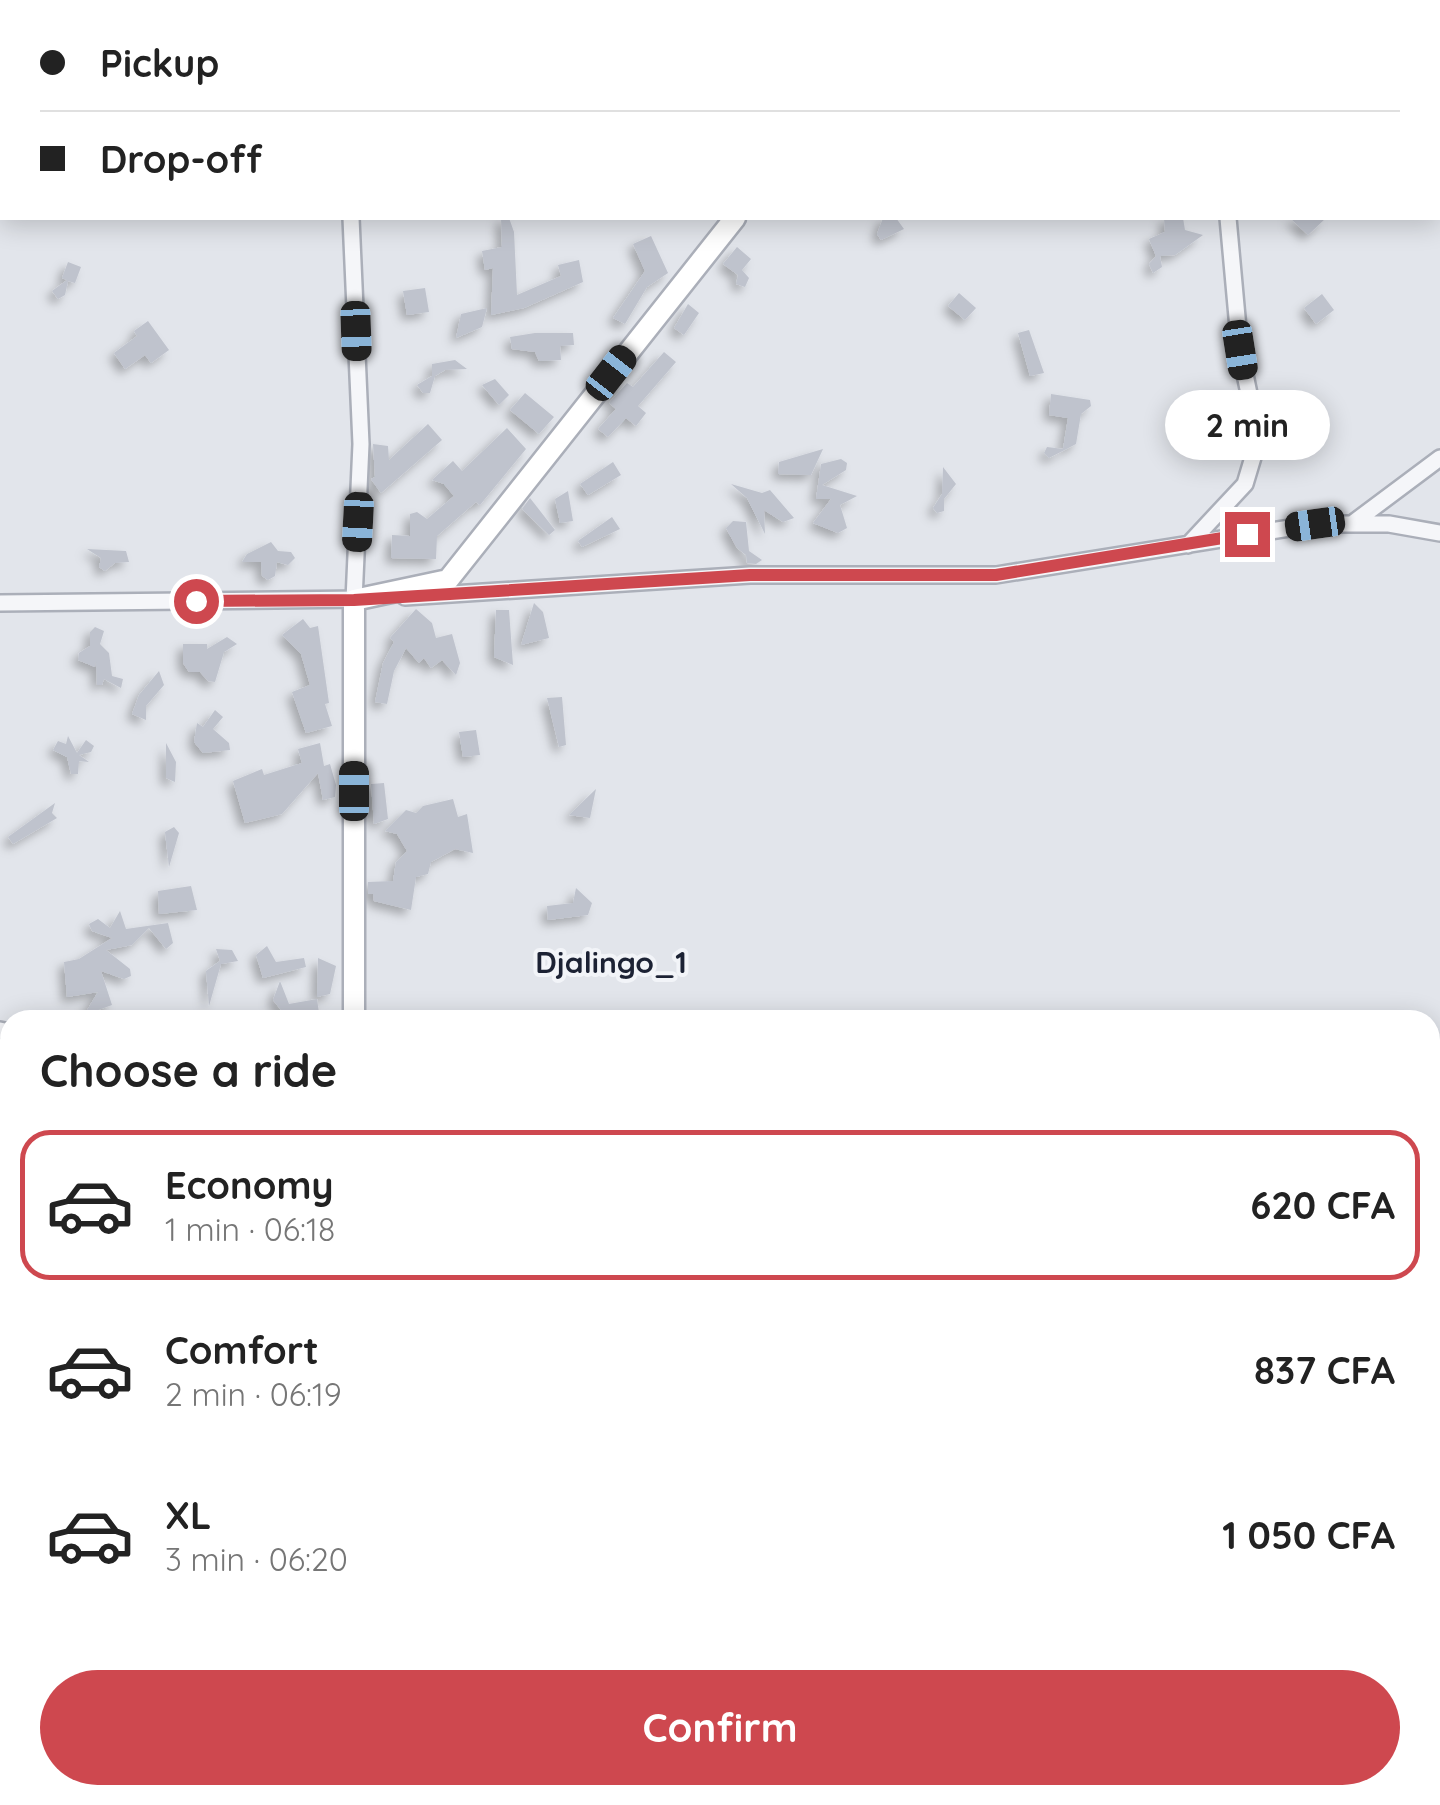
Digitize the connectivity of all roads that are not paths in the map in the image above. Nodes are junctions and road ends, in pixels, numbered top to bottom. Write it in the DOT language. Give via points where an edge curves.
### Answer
graph roads {
  1 [pos="351,220"];
  2 [pos="733,220"];
  3 [pos="1228,220"];
  4 [pos="1440,458"];
  5 [pos="1353,523"];
  6 [pos="1440,533"];
  7 [pos="1188,545"];
  8 [pos="354,600"];
  9 [pos="0,603"];
  10 [pos="354,1010"];
  1 -- 8 [label="street" via="362,444"];
  2 -- 8 [label="street" via="448,580"];
  3 -- 7 [label="street" via="1254,454 1244,484"];
  4 -- 5 [label="street"];
  5 -- 6 [label="street"];
  5 -- 7 [label="street"];
  7 -- 8 [label="street" via="996,575 750,575"];
  8 -- 9 [label="street"];
  8 -- 10 [label="street"];
}
